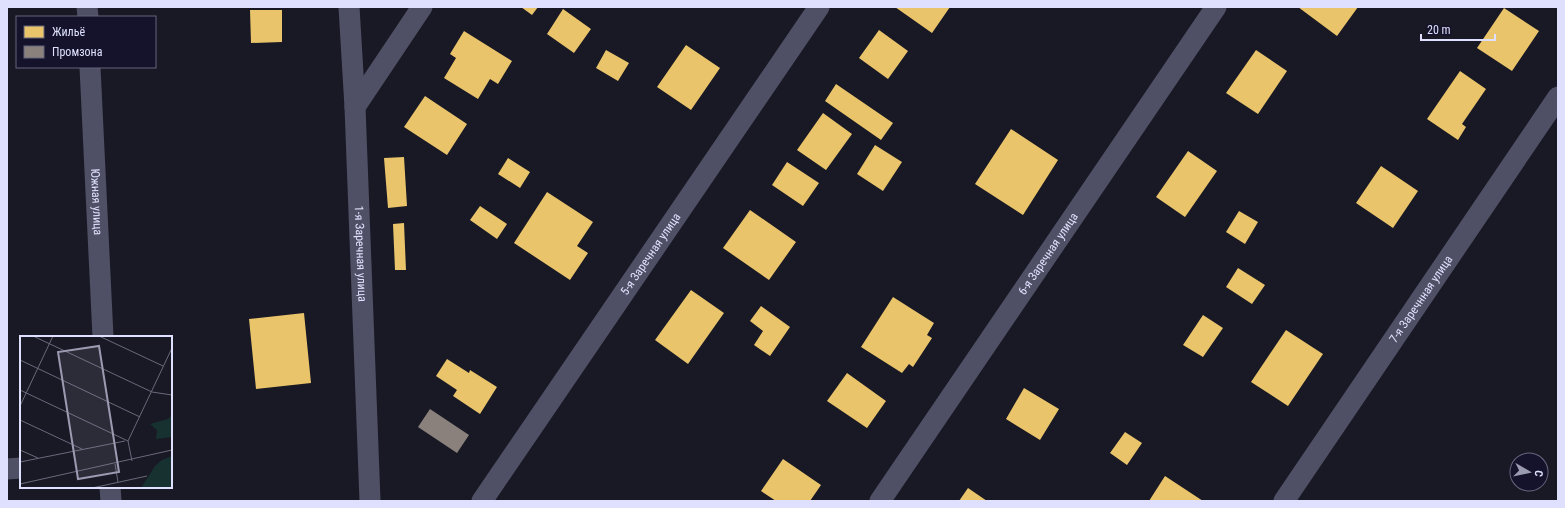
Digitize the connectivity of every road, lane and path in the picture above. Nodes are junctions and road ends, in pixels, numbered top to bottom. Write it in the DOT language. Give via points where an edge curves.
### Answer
graph roads {
  1 [pos="349,7"];
  2 [pos="422,7"];
  3 [pos="819,7"];
  4 [pos="1216,7"];
  5 [pos="90,68"];
  6 [pos="1558,97"];
  7 [pos="355,107"];
  8 [pos="103,336"];
  9 [pos="20,468"];
  10 [pos="7,469"];
  11 [pos="110,488"];
  12 [pos="111,501"];
  13 [pos="370,501"];
  14 [pos="482,501"];
  15 [pos="880,501"];
  16 [pos="1284,501"];
  1 -- 7 [label="street, 1-я Заречная улица"];
  2 -- 7 [label="street"];
  3 -- 14 [label="street, 5-я Заречная улица"];
  4 -- 15 [label="street, 6-я Заречная улица"];
  5 -- 8 [label="street, Южная улица"];
  6 -- 16 [label="street, 7-я Заречнная улица"];
  7 -- 13 [label="street, 1-я Заречная улица"];
  9 -- 10 [label="street"];
  11 -- 12 [label="street"];
}
